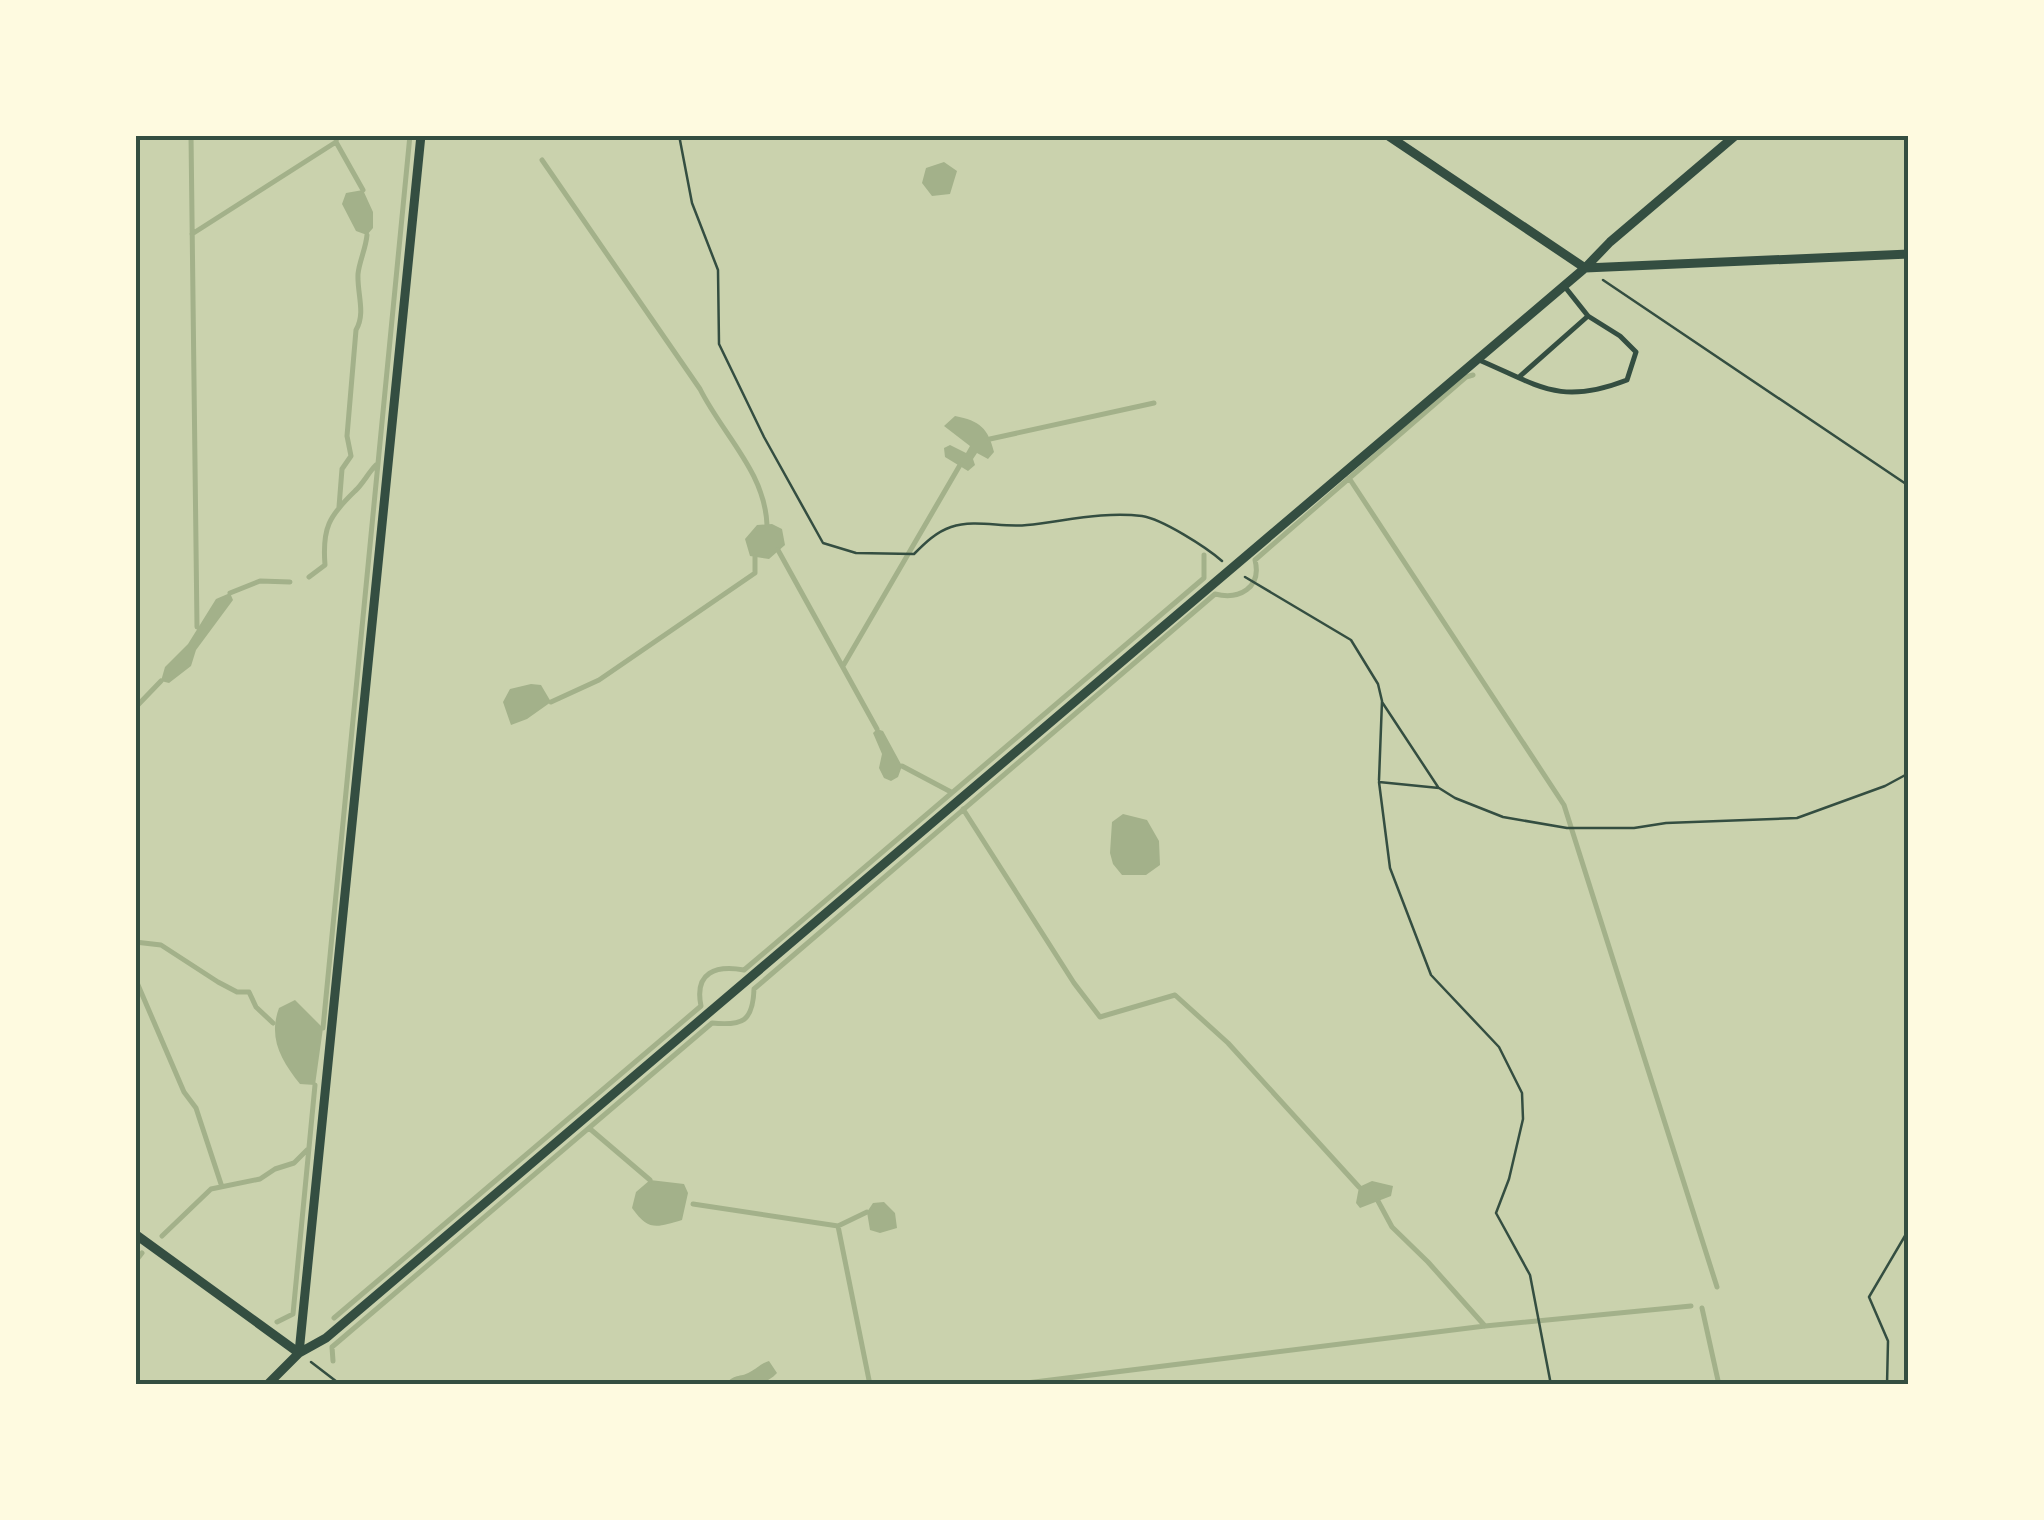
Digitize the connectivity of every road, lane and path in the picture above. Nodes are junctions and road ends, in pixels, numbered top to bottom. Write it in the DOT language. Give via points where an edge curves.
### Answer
graph roads {
  1 [pos="421,135"];
  2 [pos="679,135"];
  3 [pos="1387,135"];
  4 [pos="1736,135"];
  5 [pos="1909,254"];
  6 [pos="1585,268"];
  7 [pos="1563,284"];
  8 [pos="1588,316"];
  9 [pos="1476,358"];
  10 [pos="1519,377"];
  11 [pos="1909,486"];
  12 [pos="1231,568"];
  13 [pos="1382,701"];
  14 [pos="1909,773"];
  15 [pos="1379,782"];
  16 [pos="1439,788"];
  17 [pos="1909,1230"];
  18 [pos="135,1234"];
  19 [pos="299,1353"];
  20 [pos="268,1385"];
  21 [pos="342,1385"];
  22 [pos="1552,1385"];
  23 [pos="1886,1385"];
  1 -- 19 [label="street"];
  2 -- 12 [label="path" via="692,203 718,270 719,344 823,543 856,554 914,554 952,526 1145,516"];
  3 -- 6 [label="street"];
  4 -- 6 [label="street"];
  5 -- 6 [label="street"];
  6 -- 7 [label="street"];
  6 -- 11 [label="path"];
  7 -- 8 [label="lane"];
  7 -- 9 [label="street"];
  8 -- 10 [label="lane"];
  8 -- 10 [label="lane" via="1636,352 1627,380 1595,392 1556,393"];
  9 -- 10 [label="lane"];
  9 -- 12 [label="street"];
  12 -- 13 [label="path" via="1352,640"];
  12 -- 19 [label="street" via="326,1338"];
  13 -- 15 [label="path"];
  13 -- 16 [label="path"];
  14 -- 16 [label="path" via="1796,818 1634,828 1567,828 1503,817"];
  15 -- 16 [label="path"];
  15 -- 22 [label="path" via="1390,868 1432,975 1499,1047 1522,1093 1524,1119 1496,1213 1530,1276"];
  17 -- 23 [label="path" via="1870,1297 1888,1341"];
  18 -- 19 [label="street"];
  19 -- 20 [label="street"];
  19 -- 21 [label="path"];
}
